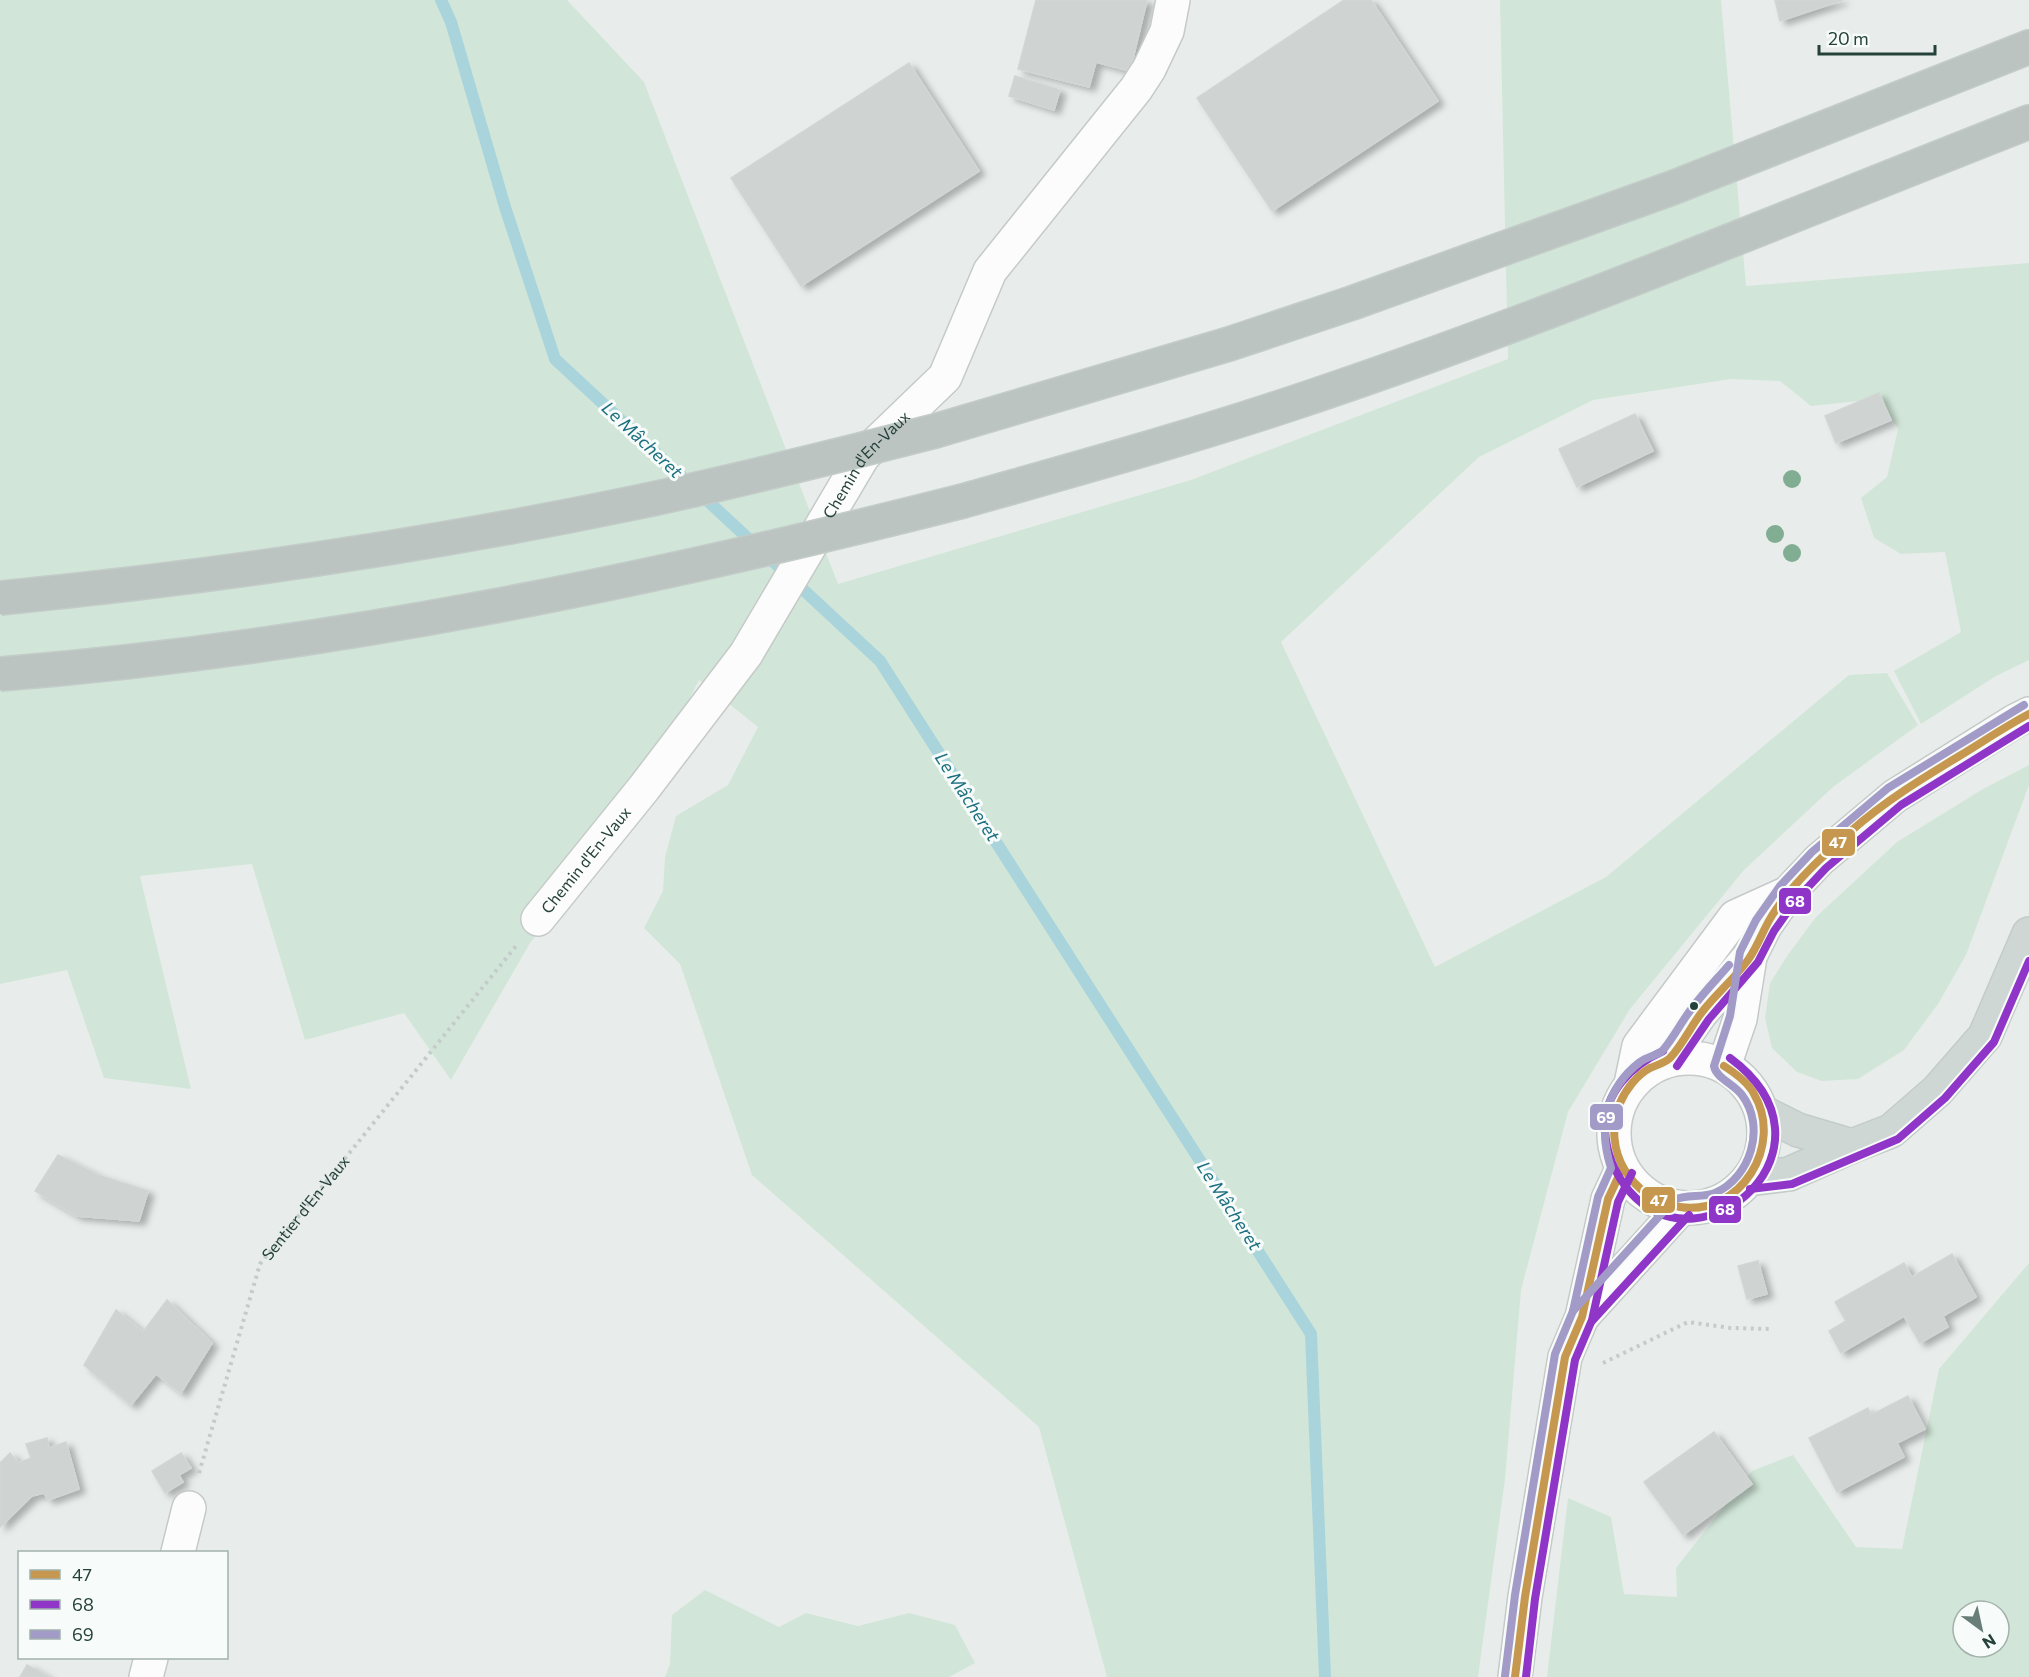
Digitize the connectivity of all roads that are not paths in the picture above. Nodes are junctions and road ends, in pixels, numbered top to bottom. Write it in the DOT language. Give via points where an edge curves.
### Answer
graph roads {
  1 [pos="1173,0"];
  2 [pos="2029,47"];
  3 [pos="2029,122"];
  4 [pos="0,598"];
  5 [pos="0,674"];
  6 [pos="2029,714"];
  7 [pos="1788,893"];
  8 [pos="538,920"];
  9 [pos="2029,934"];
  10 [pos="1750,956"];
  11 [pos="1668,1060"];
  12 [pos="1724,1066"];
  13 [pos="1631,1084"];
  14 [pos="1762,1112"];
  15 [pos="1852,1146"];
  16 [pos="1623,1168"];
  17 [pos="1749,1179"];
  18 [pos="1681,1208"];
  19 [pos="1582,1317"];
  20 [pos="189,1508"];
  21 [pos="178,1551"];
  22 [pos="151,1659"];
  23 [pos="146,1677"];
  24 [pos="1515,1677"];
  1 -- 8 [label="street, Chemin d'En-Vaux" via="1167,31 1136,89 990,272 945,377 863,456 746,654"];
  2 -- 4 [label="highway, bridge" via="1672,188 1352,303 947,428 638,502 447,539 265,568"];
  3 -- 5 [label="highway, bridge" via="1489,334 1290,404 996,492 807,540 435,617 238,649"];
  6 -- 7 [label="street" via="1895,796 1819,860"];
  7 -- 10 [label="street"];
  7 -- 13 [label="street" via="1735,917 1639,1046"];
  9 -- 15 [label="main road" via="1985,1036 1937,1090 1891,1131"];
  10 -- 11 [label="street" via="1701,1013"];
  10 -- 12 [label="street" via="1740,1019"];
  11 -- 12 [label="street" via="1706,1059"];
  11 -- 13 [label="street" via="1648,1069"];
  12 -- 14 [label="street" via="1741,1077"];
  13 -- 16 [label="street" via="1614,1125 1615,1147"];
  14 -- 15 [label="main road" via="1798,1130"];
  14 -- 17 [label="street" via="1765,1135 1760,1158"];
  15 -- 17 [label="main road" via="1789,1174"];
  16 -- 18 [label="street" via="1637,1188 1658,1201"];
  16 -- 19 [label="street" via="1608,1199"];
  17 -- 18 [label="street" via="1719,1202"];
  18 -- 19 [label="street"];
  19 -- 24 [label="street" via="1565,1357"];
  20 -- 21 [label="street"];
  22 -- 23 [label="street"];
}
